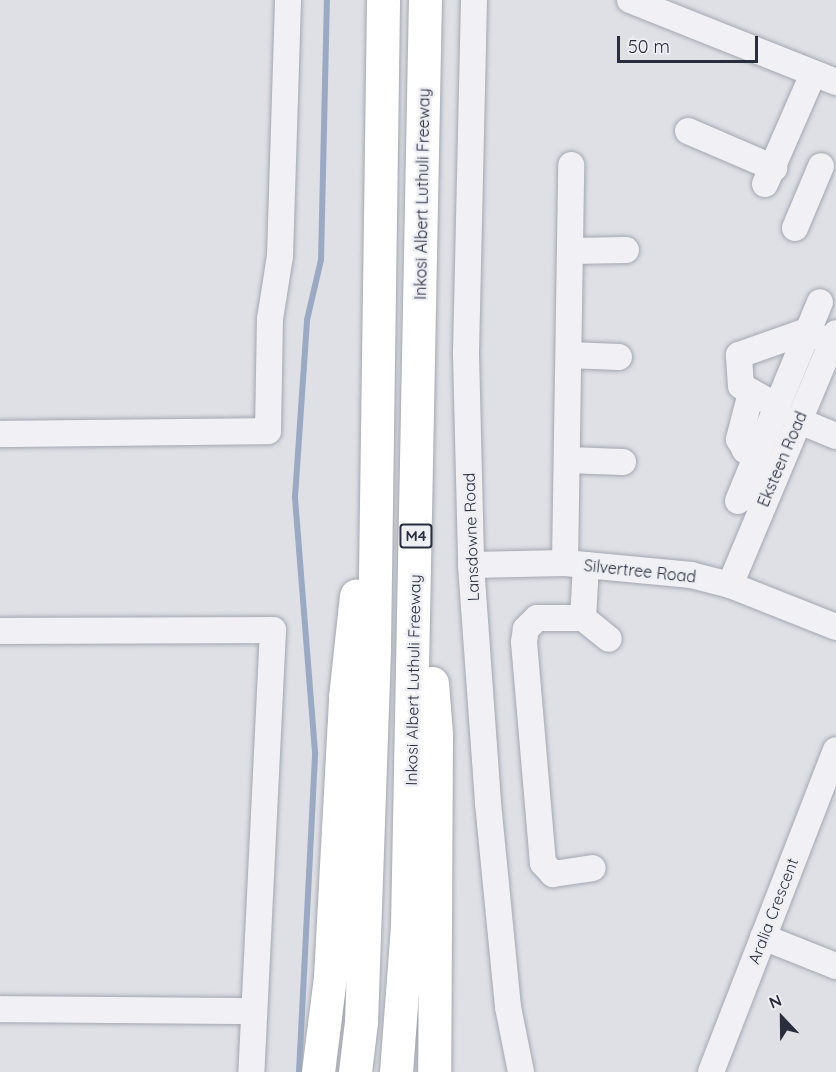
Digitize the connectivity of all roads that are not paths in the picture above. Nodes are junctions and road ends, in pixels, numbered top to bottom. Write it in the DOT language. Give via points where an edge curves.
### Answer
graph roads {
  1 [pos="288,0"];
  2 [pos="383,0"];
  3 [pos="425,0"];
  4 [pos="474,0"];
  5 [pos="630,0"];
  6 [pos="824,78"];
  7 [pos="688,131"];
  8 [pos="571,165"];
  9 [pos="774,167"];
  10 [pos="795,228"];
  11 [pos="626,250"];
  12 [pos="570,251"];
  13 [pos="819,302"];
  14 [pos="807,331"];
  15 [pos="834,338"];
  16 [pos="568,355"];
  17 [pos="620,357"];
  18 [pos="751,393"];
  19 [pos="376,408"];
  20 [pos="787,413"];
  21 [pos="0,434"];
  22 [pos="836,436"];
  23 [pos="756,456"];
  24 [pos="567,460"];
  25 [pos="623,462"];
  26 [pos="417,493"];
  27 [pos="738,501"];
  28 [pos="575,564"];
  29 [pos="471,565"];
  30 [pos="730,585"];
  31 [pos="583,618"];
  32 [pos="836,627"];
  33 [pos="0,631"];
  34 [pos="609,639"];
  35 [pos="836,750"];
  36 [pos="593,868"];
  37 [pos="763,937"];
  38 [pos="836,966"];
  39 [pos="0,1009"];
  40 [pos="254,1011"];
  41 [pos="251,1072"];
  42 [pos="318,1072"];
  43 [pos="355,1072"];
  44 [pos="396,1072"];
  45 [pos="434,1072"];
  46 [pos="521,1072"];
  47 [pos="711,1072"];
  1 -- 21 [label="street" via="280,256 270,320 268,431"];
  2 -- 19 [label="highway, M4"];
  3 -- 26 [label="highway, Inkosi Albert Luthuli Freeway / M4"];
  4 -- 29 [label="street, Lansdowne Road" via="466,354"];
  5 -- 6 [label="street"];
  6 -- 9 [label="street"];
  7 -- 9 [label="street"];
  8 -- 12 [label="street"];
  9 -- 10 [label="street" via="828,169"];
  11 -- 12 [label="street"];
  12 -- 16 [label="street"];
  13 -- 14 [label="street"];
  14 -- 15 [label="street"];
  14 -- 18 [label="street" via="739,355 739,380"];
  14 -- 20 [label="street"];
  15 -- 20 [label="street, Eksteen Road"];
  16 -- 17 [label="street"];
  16 -- 24 [label="street"];
  18 -- 20 [label="street"];
  18 -- 23 [label="street" via="739,439 745,450"];
  19 -- 42 [label="highway" via="345,696 330,977"];
  19 -- 43 [label="highway, M4" via="374,647"];
  20 -- 22 [label="street"];
  20 -- 23 [label="street"];
  20 -- 30 [label="street, Eksteen Road"];
  23 -- 27 [label="street"];
  24 -- 25 [label="street"];
  24 -- 28 [label="street"];
  26 -- 44 [label="highway, Inkosi Albert Luthuli Freeway / M4" via="408,926"];
  26 -- 45 [label="highway" via="435,734"];
  28 -- 29 [label="street, Silvertree Road"];
  28 -- 30 [label="street, Silvertree Road" via="691,575"];
  28 -- 31 [label="street"];
  29 -- 46 [label="street, Lansdowne Road" via="508,1007"];
  30 -- 32 [label="street, Silvertree Road"];
  31 -- 34 [label="street"];
  31 -- 36 [label="street" via="537,618 526,629 524,642 543,863 553,874"];
  33 -- 40 [label="street" via="273,630"];
  35 -- 37 [label="street, Aralia Crescent"];
  37 -- 38 [label="street"];
  37 -- 47 [label="street, Aralia Crescent"];
  39 -- 40 [label="street"];
  40 -- 41 [label="street"];
}
